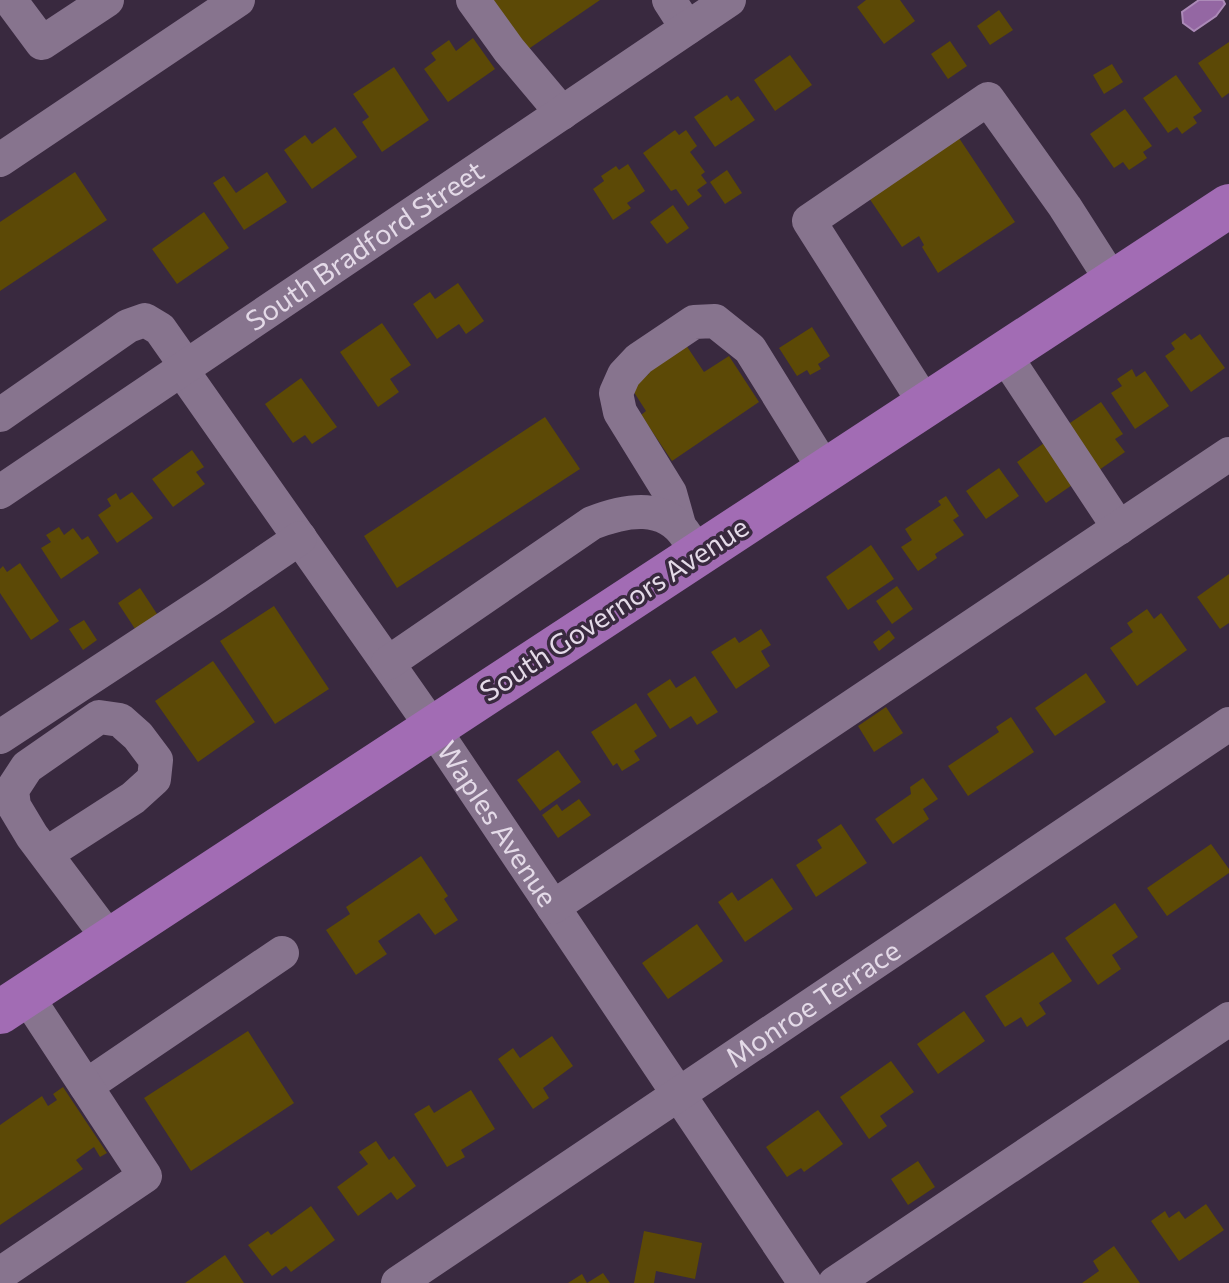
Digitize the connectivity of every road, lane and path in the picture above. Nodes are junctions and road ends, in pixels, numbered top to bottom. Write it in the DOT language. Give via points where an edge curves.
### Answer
graph roads {
  1 [pos="10,0"];
  2 [pos="107,0"];
  3 [pos="238,0"];
  4 [pos="473,0"];
  5 [pos="729,0"];
  6 [pos="678,14"];
  7 [pos="562,113"];
  8 [pos="0,160"];
  9 [pos="1229,206"];
  10 [pos="1113,282"];
  11 [pos="1004,354"];
  12 [pos="184,368"];
  13 [pos="926,405"];
  14 [pos="0,415"];
  15 [pos="1229,454"];
  16 [pos="825,470"];
  17 [pos="3,484"];
  18 [pos="1119,528"];
  19 [pos="300,538"];
  20 [pos="688,540"];
  21 [pos="388,663"];
  22 [pos="1229,724"];
  23 [pos="433,728"];
  24 [pos="0,737"];
  25 [pos="46,854"];
  26 [pos="553,907"];
  27 [pos="110,940"];
  28 [pos="282,953"];
  29 [pos="13,1003"];
  30 [pos="1229,1019"];
  31 [pos="86,1086"];
  32 [pos="678,1095"];
  33 [pos="0,1274"];
  34 [pos="398,1283"];
  35 [pos="805,1283"];
  36 [pos="835,1283"];
  1 -- 2 [label="street" via="42,43"];
  3 -- 8 [label="street"];
  4 -- 7 [label="street"];
  5 -- 6 [label="street, South Bradford Street"];
  6 -- 7 [label="street, South Bradford Street"];
  7 -- 12 [label="street, South Bradford Street"];
  9 -- 10 [label="main road, South Governors Avenue"];
  10 -- 11 [label="main road, South Governors Avenue"];
  10 -- 13 [label="street" via="988,99 809,221"];
  11 -- 13 [label="main road, South Governors Avenue"];
  11 -- 18 [label="street"];
  12 -- 14 [label="street, Waples Avenue" via="160,329 145,320 128,326"];
  12 -- 17 [label="street, South Bradford Street"];
  12 -- 19 [label="street, Waples Avenue"];
  13 -- 16 [label="main road, South Governors Avenue"];
  15 -- 18 [label="street"];
  16 -- 20 [label="main road, South Governors Avenue"];
  16 -- 20 [label="street" via="750,349 715,321 694,322 639,359 616,393 620,412 670,493"];
  18 -- 26 [label="street"];
  19 -- 21 [label="street, Waples Avenue"];
  19 -- 24 [label="street"];
  20 -- 21 [label="street" via="655,512 614,514 592,523"];
  20 -- 23 [label="main road, South Governors Avenue"];
  21 -- 23 [label="street, Waples Avenue"];
  22 -- 32 [label="street, Monroe Terrace"];
  23 -- 26 [label="street, Waples Avenue"];
  23 -- 27 [label="main road, South Governors Avenue"];
  25 -- 27 [label="street"];
  26 -- 32 [label="street, Waples Avenue"];
  27 -- 29 [label="main road, South Governors Avenue"];
  28 -- 31 [label="street"];
  29 -- 31 [label="street"];
  30 -- 36 [label="street"];
  31 -- 33 [label="street" via="145,1176"];
  32 -- 34 [label="street, Monroe Terrace"];
  32 -- 35 [label="street, Waples Avenue"];
}
